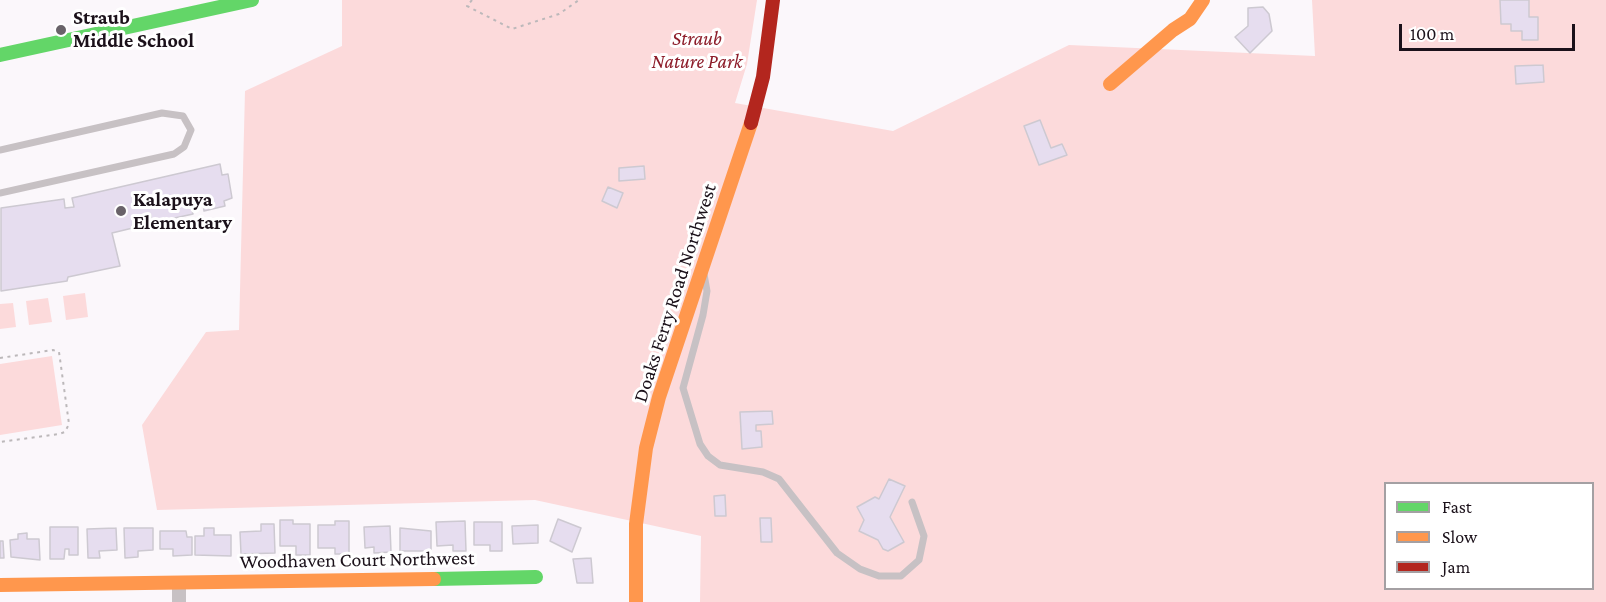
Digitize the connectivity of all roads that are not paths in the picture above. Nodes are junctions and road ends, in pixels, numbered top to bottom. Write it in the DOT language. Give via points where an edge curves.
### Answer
graph roads {
  1 [pos="252,0"];
  2 [pos="773,0"];
  3 [pos="1203,0"];
  4 [pos="0,55"];
  5 [pos="1110,84"];
  6 [pos="0,150"];
  7 [pos="0,194"];
  8 [pos="701,269"];
  9 [pos="912,502"];
  10 [pos="536,577"];
  11 [pos="179,583"];
  12 [pos="0,585"];
  13 [pos="179,602"];
  14 [pos="636,602"];
  1 -- 4 [label="street"];
  2 -- 8 [label="street, Doaks Ferry Road Northwest" via="754,114"];
  3 -- 5 [label="street" via="1191,19"];
  6 -- 7 [label="lane" via="162,113 183,116 191,130 184,147 174,154"];
  8 -- 9 [label="lane" via="707,280 703,315 683,388 700,444 708,456 720,465 763,472 779,479 837,553 879,576 901,576 919,560 924,536"];
  8 -- 14 [label="street, Doaks Ferry Road Northwest" via="646,448 636,524"];
  10 -- 11 [label="street, Woodhaven Court Northwest"];
  11 -- 12 [label="street, Woodhaven Court Northwest"];
  11 -- 13 [label="street"];
}
